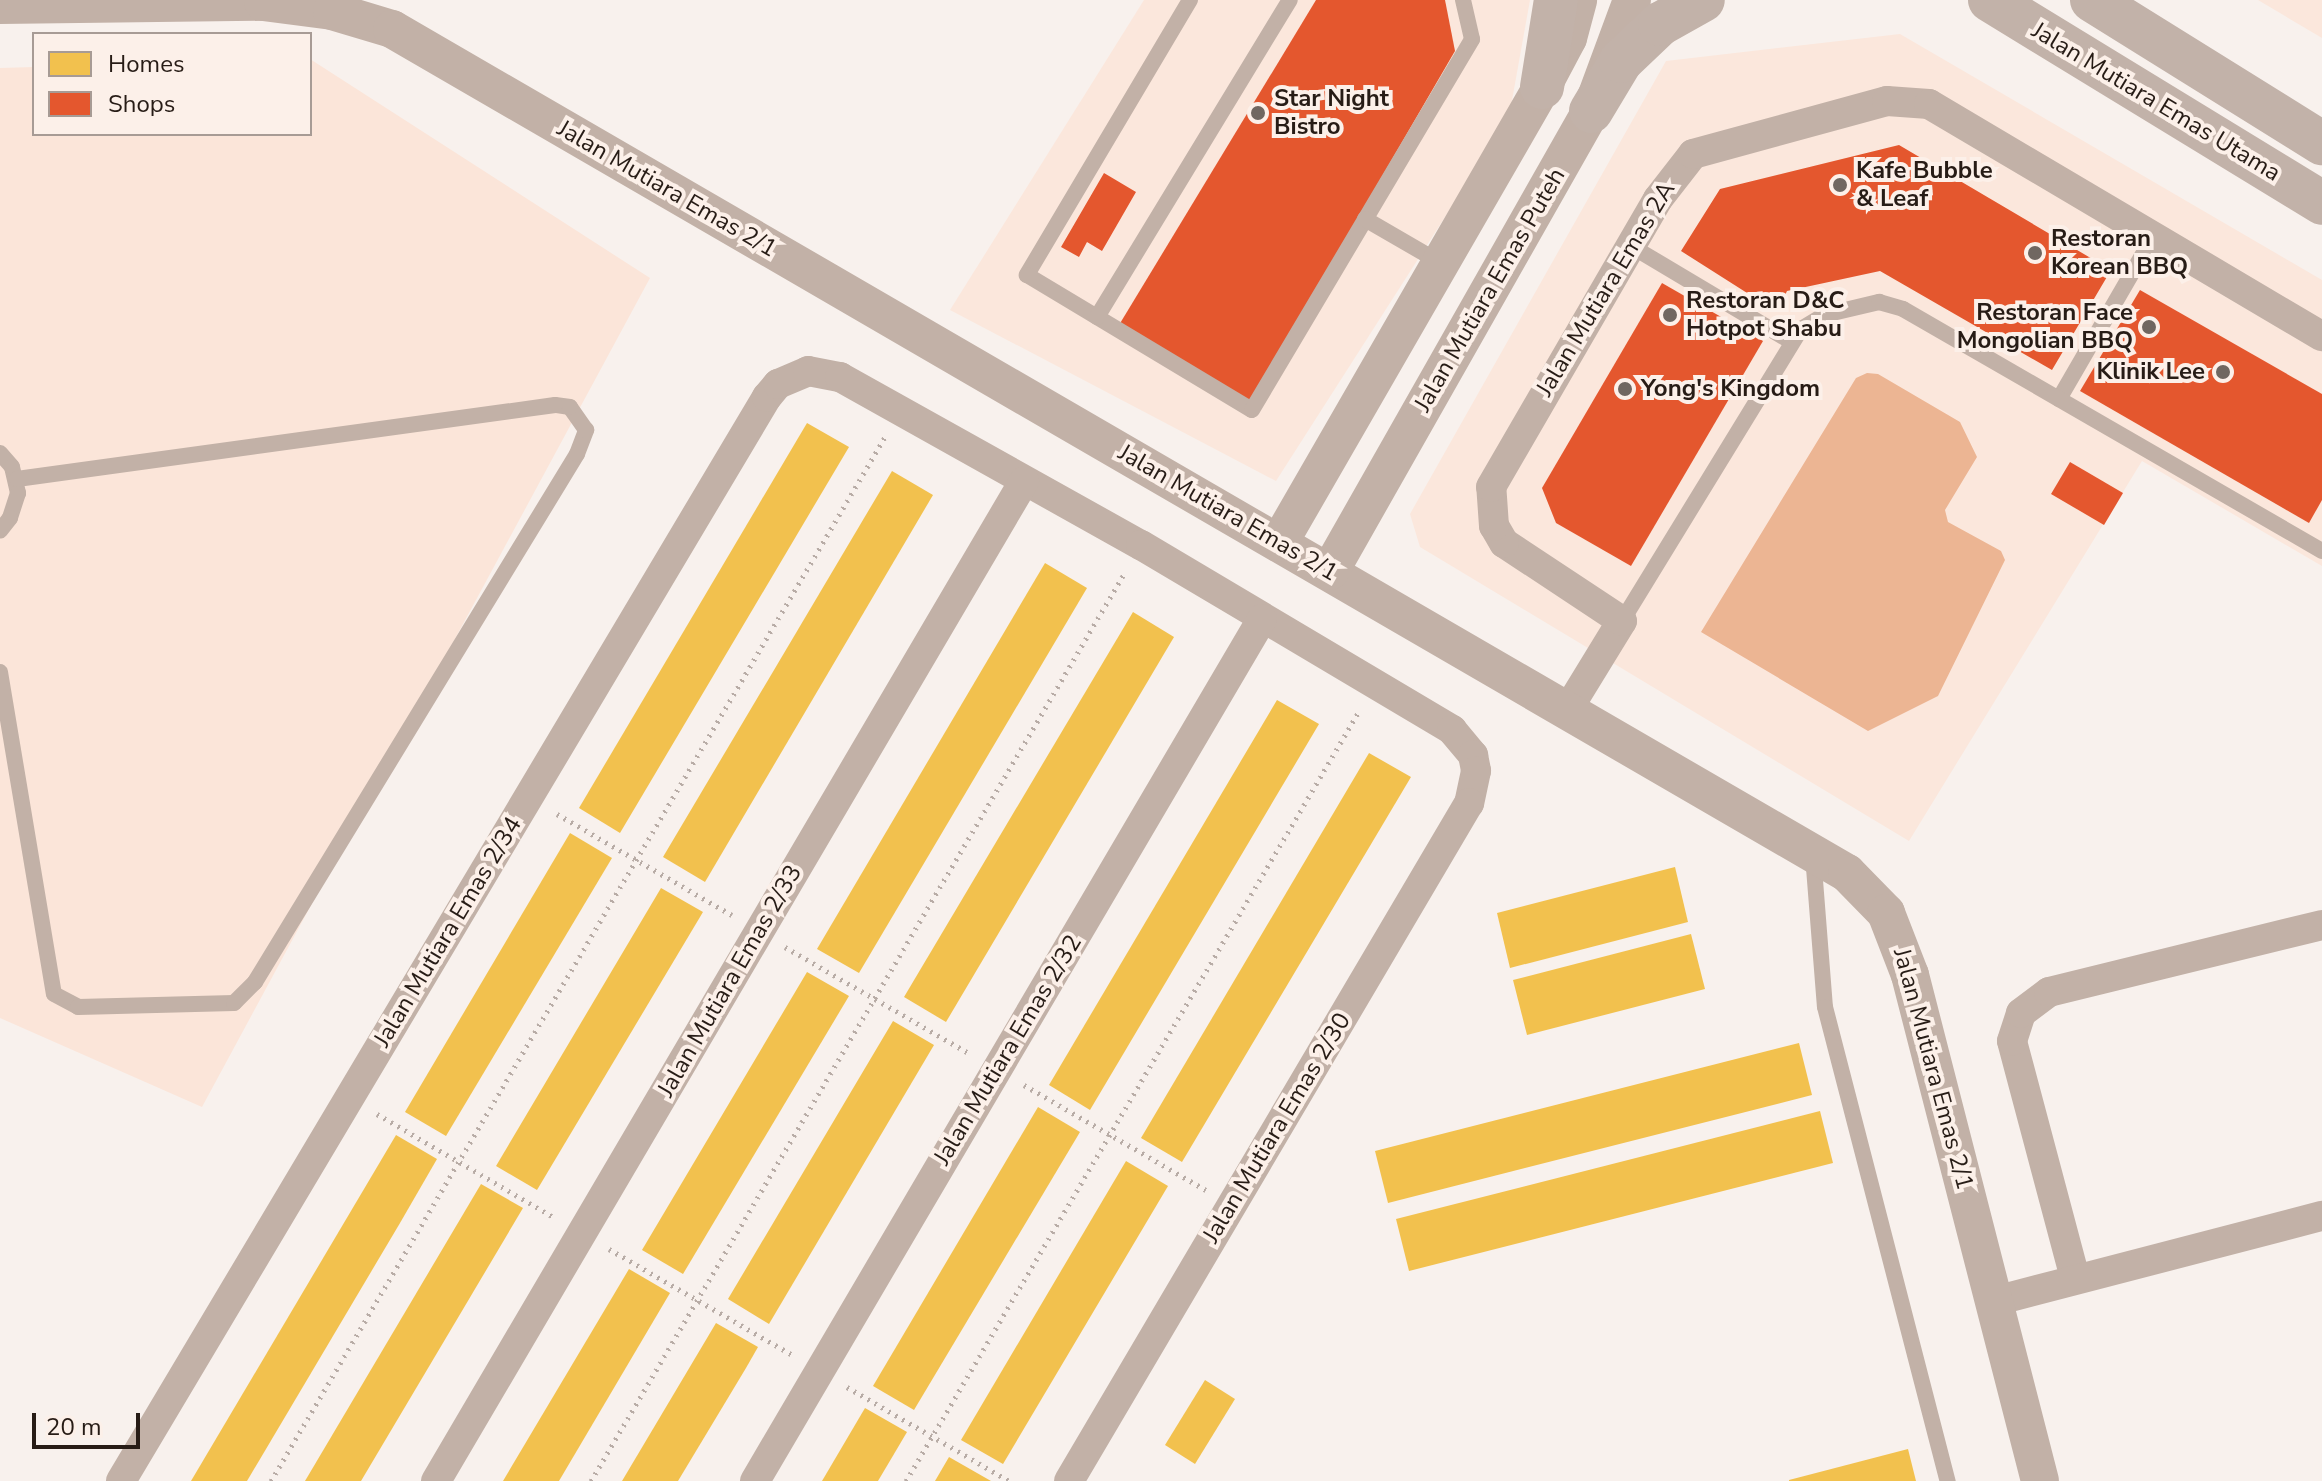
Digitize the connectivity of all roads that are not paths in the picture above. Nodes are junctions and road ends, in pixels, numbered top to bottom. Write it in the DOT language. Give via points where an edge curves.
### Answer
graph roads {
  1 [pos="1190,0"];
  2 [pos="1290,0"];
  3 [pos="1463,0"];
  4 [pos="1556,0"];
  5 [pos="1578,0"];
  6 [pos="1632,0"];
  7 [pos="1703,0"];
  8 [pos="1990,0"];
  9 [pos="2092,0"];
  10 [pos="0,5"];
  11 [pos="1542,87"];
  12 [pos="1591,111"];
  13 [pos="2322,143"];
  14 [pos="2322,203"];
  15 [pos="1365,219"];
  16 [pos="2153,237"];
  17 [pos="1631,246"];
  18 [pos="1441,263"];
  19 [pos="1097,317"];
  20 [pos="2322,336"];
  21 [pos="1792,342"];
  22 [pos="2059,399"];
  23 [pos="0,453"];
  24 [pos="17,479"];
  25 [pos="1024,481"];
  26 [pos="0,531"];
  27 [pos="1279,543"];
  28 [pos="2321,547"];
  29 [pos="1330,571"];
  30 [pos="1262,619"];
  31 [pos="1622,621"];
  32 [pos="0,672"];
  33 [pos="1568,709"];
  34 [pos="1813,854"];
  35 [pos="2322,925"];
  36 [pos="2322,1216"];
  37 [pos="2075,1278"];
  38 [pos="1995,1301"];
  39 [pos="121,1481"];
  40 [pos="436,1481"];
  41 [pos="755,1481"];
  42 [pos="1069,1481"];
  43 [pos="1948,1481"];
  44 [pos="2040,1481"];
  1 -- 19 [label="lane" via="1027,275"];
  2 -- 19 [label="lane"];
  3 -- 15 [label="lane" via="1472,39"];
  4 -- 11 [label="main road"];
  5 -- 11 [label="street" via="1568,38"];
  6 -- 12 [label="street, Jalan Mutiara Emas Puteh"];
  7 -- 12 [label="main road" via="1660,24 1621,61"];
  8 -- 14 [label="main road, Jalan Mutiara Emas Utama"];
  9 -- 13 [label="main road"];
  10 -- 27 [label="street, Jalan Mutiara Emas 2/1" via="263,2 332,11 392,29"];
  11 -- 18 [label="street"];
  12 -- 29 [label="street, Jalan Mutiara Emas Puteh"];
  15 -- 18 [label="lane"];
  15 -- 19 [label="lane" via="1252,410"];
  16 -- 17 [label="street, Jalan Mutiara Emas 2A" via="1929,104 1908,99 1693,154 1677,170"];
  16 -- 20 [label="street, Jalan Mutiara Emas 2A"];
  16 -- 22 [label="lane"];
  17 -- 21 [label="lane"];
  17 -- 31 [label="street, Jalan Mutiara Emas 2A" via="1499,468 1490,506 1504,543"];
  18 -- 27 [label="street"];
  21 -- 22 [label="lane" via="1815,318 1887,302"];
  21 -- 31 [label="lane"];
  22 -- 28 [label="lane"];
  23 -- 24 [label="lane"];
  24 -- 26 [label="lane" via="16,506"];
  24 -- 32 [label="lane" via="555,405 570,407 586,430 577,454 255,982 234,1003 78,1007 54,994"];
  25 -- 30 [label="street"];
  25 -- 39 [label="street, Jalan Mutiara Emas 2/34" via="824,372 808,371 778,384"];
  25 -- 40 [label="street, Jalan Mutiara Emas 2/33"];
  27 -- 29 [label="street, Jalan Mutiara Emas 2/1"];
  29 -- 33 [label="street, Jalan Mutiara Emas 2/1"];
  30 -- 41 [label="street, Jalan Mutiara Emas 2/32"];
  30 -- 42 [label="street, Jalan Mutiara Emas 2/30" via="1376,682 1465,741 1476,771 1469,803"];
  31 -- 33 [label="street"];
  33 -- 34 [label="street, Jalan Mutiara Emas 2/1"];
  34 -- 38 [label="street, Jalan Mutiara Emas 2/1" via="1869,892 1897,938 1922,1014"];
  34 -- 43 [label="lane" via="1825,1007"];
  35 -- 37 [label="street" via="2049,992 2021,1013 2012,1041"];
  36 -- 37 [label="street"];
  37 -- 38 [label="street"];
  38 -- 44 [label="street, Jalan Mutiara Emas 2/1"];
}
